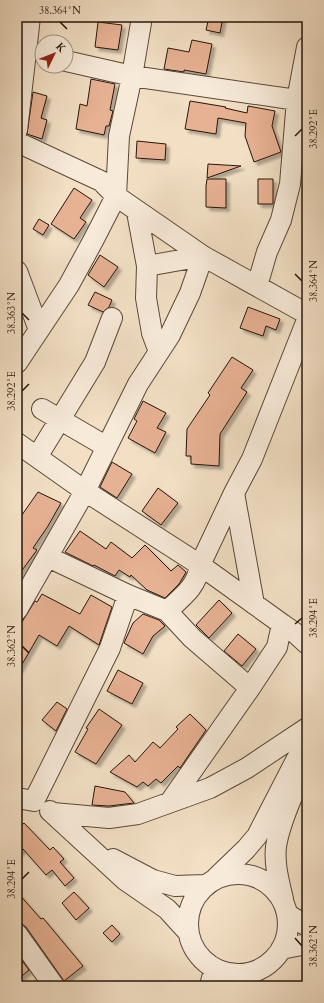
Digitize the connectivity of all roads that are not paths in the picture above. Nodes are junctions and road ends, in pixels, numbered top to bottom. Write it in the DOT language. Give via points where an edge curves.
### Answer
graph roads {
  1 [pos="30,17"];
  2 [pos="142,17"];
  3 [pos="307,47"];
  4 [pos="74,63"];
  5 [pos="132,76"];
  6 [pos="297,100"];
  7 [pos="17,130"];
  8 [pos="17,142"];
  9 [pos="116,196"];
  10 [pos="137,212"];
  11 [pos="203,256"];
  12 [pos="147,266"];
  13 [pos="17,271"];
  14 [pos="257,286"];
  15 [pos="307,314"];
  16 [pos="112,318"];
  17 [pos="307,320"];
  18 [pos="39,330"];
  19 [pos="159,352"];
  20 [pos="17,363"];
  21 [pos="42,409"];
  22 [pos="60,419"];
  23 [pos="17,443"];
  24 [pos="107,447"];
  25 [pos="37,457"];
  26 [pos="85,491"];
  27 [pos="234,493"];
  28 [pos="48,557"];
  29 [pos="200,565"];
  30 [pos="128,595"];
  31 [pos="254,604"];
  32 [pos="17,610"];
  33 [pos="167,611"];
  34 [pos="282,624"];
  35 [pos="307,644"];
  36 [pos="250,688"];
  37 [pos="307,728"];
  38 [pos="307,739"];
  39 [pos="307,763"];
  40 [pos="17,788"];
  41 [pos="25,800"];
  42 [pos="170,802"];
  43 [pos="53,813"];
  44 [pos="91,849"];
  45 [pos="211,881"];
  46 [pos="286,909"];
  47 [pos="307,926"];
  48 [pos="188,932"];
  49 [pos="17,934"];
  50 [pos="307,944"];
  51 [pos="281,949"];
  52 [pos="265,966"];
  53 [pos="211,978"];
  54 [pos="54,986"];
  55 [pos="250,986"];
  1 -- 7 [label="street"];
  2 -- 5 [label="street"];
  3 -- 6 [label="street"];
  4 -- 5 [label="street"];
  5 -- 6 [label="street"];
  5 -- 9 [label="street" via="119,136"];
  6 -- 14 [label="street" via="290,184 281,220 267,252"];
  8 -- 9 [label="street" via="101,181"];
  9 -- 10 [label="street"];
  9 -- 18 [label="street" via="69,285"];
  10 -- 11 [label="street"];
  10 -- 12 [label="street"];
  11 -- 12 [label="street"];
  11 -- 14 [label="street"];
  11 -- 19 [label="street" via="190,293"];
  12 -- 19 [label="street" via="146,298 152,333"];
  13 -- 18 [label="street"];
  14 -- 15 [label="street"];
  16 -- 22 [label="street" via="95,362"];
  17 -- 27 [label="street" via="252,459"];
  18 -- 20 [label="street"];
  19 -- 24 [label="street" via="138,384"];
  21 -- 22 [label="street"];
  22 -- 24 [label="street"];
  22 -- 25 [label="street"];
  23 -- 25 [label="street"];
  24 -- 26 [label="street"];
  25 -- 26 [label="street"];
  26 -- 28 [label="street"];
  26 -- 29 [label="street"];
  27 -- 29 [label="street"];
  27 -- 31 [label="street"];
  28 -- 30 [label="street"];
  28 -- 32 [label="street"];
  29 -- 31 [label="street"];
  29 -- 33 [label="street" via="198,576 187,593"];
  30 -- 33 [label="street"];
  30 -- 41 [label="street" via="110,648"];
  31 -- 34 [label="street"];
  33 -- 36 [label="street" via="192,638"];
  34 -- 35 [label="street"];
  34 -- 36 [label="street" via="277,647"];
  36 -- 42 [label="street"];
  37 -- 42 [label="street" via="248,768 210,788"];
  38 -- 45 [label="street" via="257,836"];
  39 -- 46 [label="street" via="282,824 276,847 277,870"];
  40 -- 41 [label="street"];
  41 -- 43 [label="street"];
  42 -- 43 [label="street" via="138,814 109,818"];
  43 -- 44 [label="street"];
  44 -- 45 [label="street" via="154,880 175,886"];
  44 -- 48 [label="street" via="126,880 167,909"];
  45 -- 46 [label="street" via="229,874 255,876 277,892"];
  45 -- 48 [label="street" via="196,894 190,906"];
  46 -- 47 [label="street"];
  46 -- 51 [label="street" via="288,926"];
  48 -- 53 [label="street" via="192,945"];
  49 -- 54 [label="street"];
  50 -- 51 [label="street"];
  51 -- 52 [label="street"];
  52 -- 53 [label="street" via="254,972 242,974 218,970"];
  52 -- 55 [label="street"];
}
